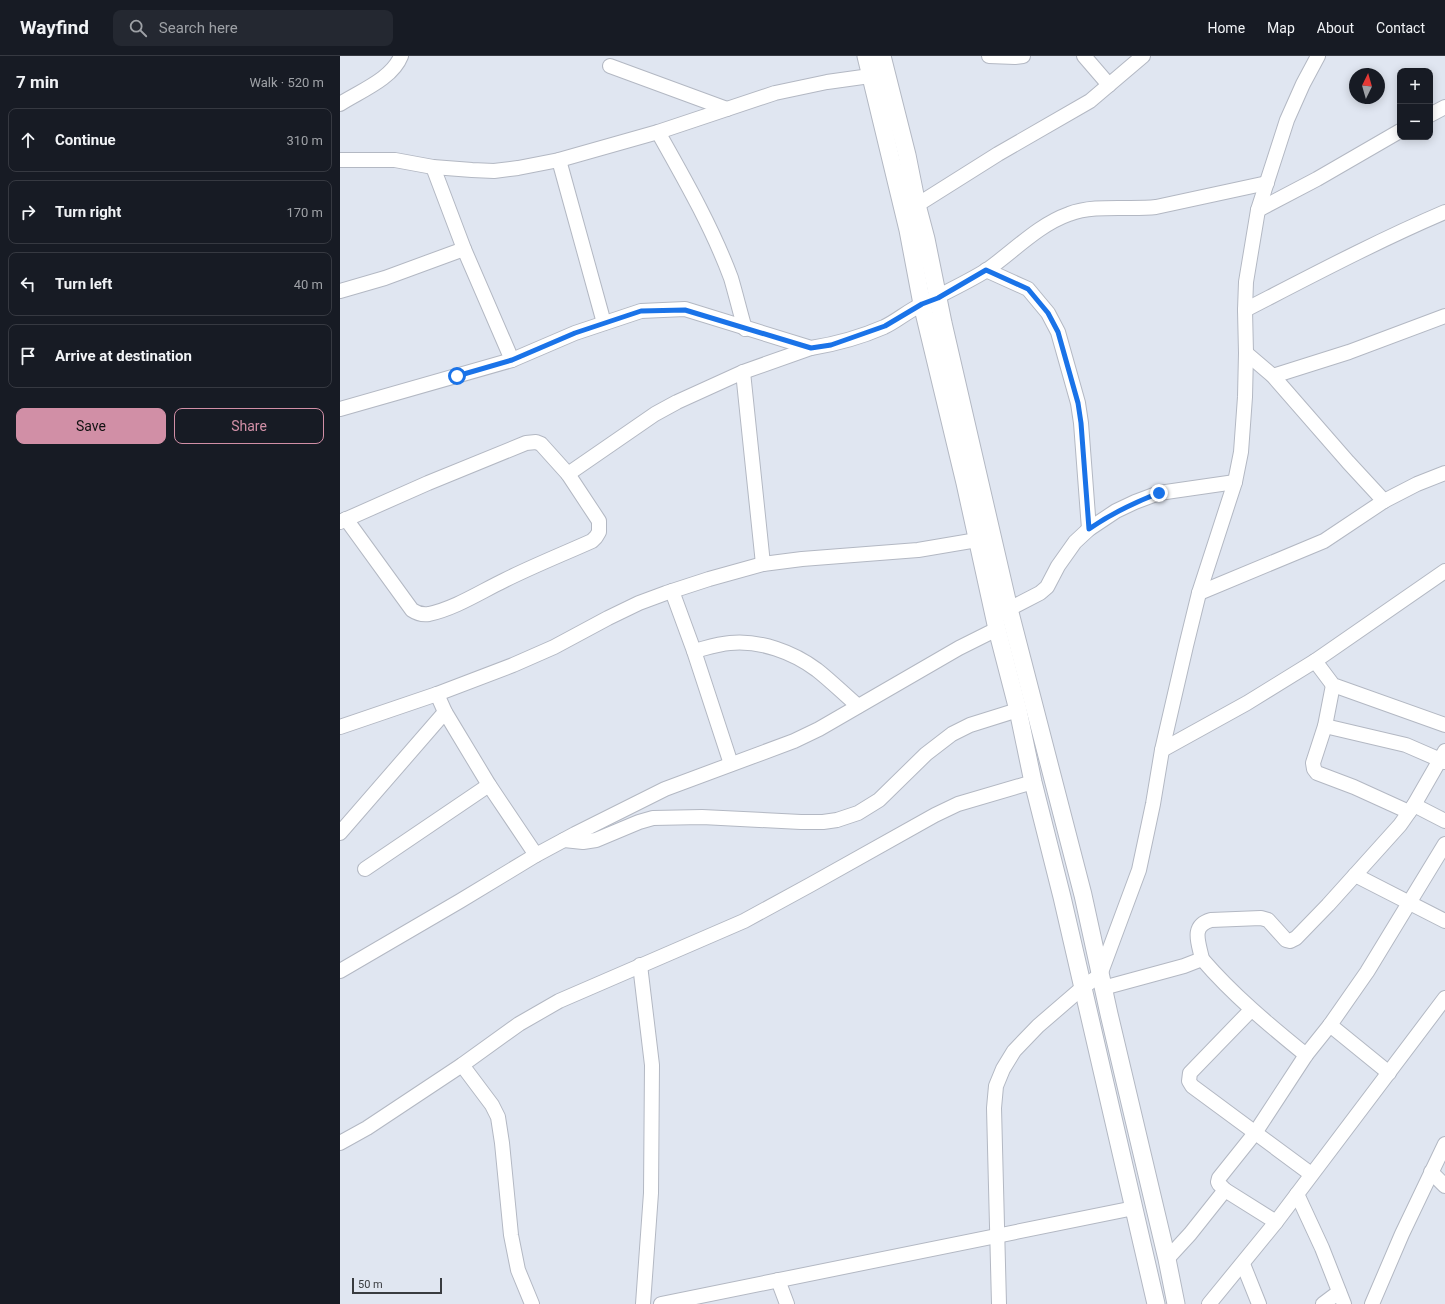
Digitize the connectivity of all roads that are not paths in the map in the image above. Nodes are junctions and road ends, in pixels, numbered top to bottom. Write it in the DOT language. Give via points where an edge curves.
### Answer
graph roads {
  1 [pos="401,56"];
  2 [pos="866,56"];
  3 [pos="882,56"];
  4 [pos="989,56"];
  5 [pos="1023,56"];
  6 [pos="1084,56"];
  7 [pos="1143,56"];
  8 [pos="1318,56"];
  9 [pos="610,66"];
  10 [pos="870,76"];
  11 [pos="1109,85"];
  12 [pos="340,104"];
  13 [pos="1445,107"];
  14 [pos="727,109"];
  15 [pos="1433,113"];
  16 [pos="658,132"];
  17 [pos="1397,133"];
  18 [pos="340,160"];
  19 [pos="559,160"];
  20 [pos="434,167"];
  21 [pos="1266,183"];
  22 [pos="917,205"];
  23 [pos="1258,210"];
  24 [pos="1445,212"];
  25 [pos="464,249"];
  26 [pos="986,270"];
  27 [pos="340,291"];
  28 [pos="938,298"];
  29 [pos="922,304"];
  30 [pos="1245,310"];
  31 [pos="1445,316"];
  32 [pos="604,323"];
  33 [pos="745,328"];
  34 [pos="811,348"];
  35 [pos="1246,352"];
  36 [pos="512,360"];
  37 [pos="743,372"];
  38 [pos="1273,376"];
  39 [pos="340,409"];
  40 [pos="1445,473"];
  41 [pos="568,474"];
  42 [pos="1235,482"];
  43 [pos="1384,501"];
  44 [pos="343,521"];
  45 [pos="1089,529"];
  46 [pos="977,540"];
  47 [pos="763,564"];
  48 [pos="1445,572"];
  49 [pos="672,591"];
  50 [pos="1199,593"];
  51 [pos="1009,609"];
  52 [pos="997,629"];
  53 [pos="694,651"];
  54 [pos="1315,661"];
  55 [pos="1333,685"];
  56 [pos="437,694"];
  57 [pos="858,706"];
  58 [pos="446,712"];
  59 [pos="1036,713"];
  60 [pos="1018,714"];
  61 [pos="1445,724"];
  62 [pos="1325,726"];
  63 [pos="340,727"];
  64 [pos="1162,750"];
  65 [pos="1444,757"];
  66 [pos="731,764"];
  67 [pos="1033,782"];
  68 [pos="489,785"];
  69 [pos="1411,808"];
  70 [pos="1445,821"];
  71 [pos="340,833"];
  72 [pos="564,840"];
  73 [pos="1445,844"];
  74 [pos="536,855"];
  75 [pos="1439,868"];
  76 [pos="365,869"];
  77 [pos="1355,875"];
  78 [pos="1410,904"];
  79 [pos="1445,921"];
  80 [pos="1202,959"];
  81 [pos="640,965"];
  82 [pos="340,971"];
  83 [pos="1101,982"];
  84 [pos="1082,988"];
  85 [pos="1445,998"];
  86 [pos="1251,1010"];
  87 [pos="1330,1025"];
  88 [pos="1306,1056"];
  89 [pos="462,1065"];
  90 [pos="1388,1072"];
  91 [pos="1255,1133"];
  92 [pos="340,1143"];
  93 [pos="1445,1144"];
  94 [pos="1431,1172"];
  95 [pos="1311,1174"];
  96 [pos="1445,1186"];
  97 [pos="1225,1190"];
  98 [pos="1297,1194"];
  99 [pos="1134,1208"];
  100 [pos="1276,1222"];
  101 [pos="996,1235"];
  102 [pos="1163,1243"];
  103 [pos="1143,1247"];
  104 [pos="1168,1259"];
  105 [pos="1243,1264"];
  106 [pos="778,1280"];
  107 [pos="1341,1298"];
  108 [pos="532,1304"];
  109 [pos="643,1304"];
  110 [pos="661,1304"];
  111 [pos="787,1304"];
  112 [pos="999,1304"];
  113 [pos="1156,1304"];
  114 [pos="1176,1304"];
  115 [pos="1209,1304"];
  116 [pos="1259,1304"];
  117 [pos="1323,1304"];
  118 [pos="1372,1304"];
  1 -- 12 [label="street" via="388,75"];
  2 -- 10 [label="street"];
  3 -- 22 [label="street"];
  4 -- 5 [label="street"];
  6 -- 11 [label="street"];
  7 -- 11 [label="street"];
  8 -- 21 [label="street" via="1287,120"];
  9 -- 14 [label="street"];
  10 -- 14 [label="street" via="775,93"];
  10 -- 29 [label="street" via="908,230"];
  11 -- 22 [label="street" via="1083,105"];
  13 -- 15 [label="street"];
  14 -- 16 [label="street"];
  16 -- 19 [label="street"];
  16 -- 33 [label="street" via="697,201 715,240 730,277"];
  17 -- 23 [label="street"];
  18 -- 20 [label="street" via="395,160"];
  19 -- 20 [label="street" via="494,171"];
  19 -- 32 [label="street"];
  20 -- 25 [label="street"];
  21 -- 23 [label="street"];
  21 -- 26 [label="street" via="1156,207 1084,209 1048,224"];
  22 -- 28 [label="street"];
  23 -- 30 [label="street" via="1246,282"];
  24 -- 30 [label="street" via="1346,258"];
  25 -- 27 [label="street" via="385,278"];
  25 -- 36 [label="street"];
  26 -- 28 [label="street"];
  26 -- 45 [label="street" via="1028,289 1048,313 1058,332 1078,403"];
  28 -- 29 [label="street"];
  28 -- 51 [label="street"];
  29 -- 34 [label="street" via="885,326 831,345"];
  29 -- 46 [label="street"];
  30 -- 35 [label="street"];
  31 -- 38 [label="street" via="1350,352"];
  32 -- 33 [label="street" via="641,311 685,310"];
  32 -- 36 [label="street"];
  33 -- 34 [label="street"];
  34 -- 37 [label="street"];
  35 -- 38 [label="street"];
  35 -- 42 [label="street" via="1241,452"];
  36 -- 39 [label="street"];
  37 -- 41 [label="street" via="655,414"];
  37 -- 47 [label="street"];
  38 -- 43 [label="street"];
  40 -- 43 [label="street"];
  41 -- 44 [label="street" via="541,444 526,443"];
  41 -- 44 [label="street" via="599,521 596,538 478,595 429,614 422,615 412,610"];
  42 -- 45 [label="street" via="1159,493 1116,511"];
  42 -- 50 [label="street"];
  43 -- 50 [label="street" via="1324,540"];
  45 -- 51 [label="street" via="1067,553 1047,587 1036,596"];
  46 -- 47 [label="street" via="918,550"];
  46 -- 52 [label="street"];
  47 -- 49 [label="street"];
  48 -- 54 [label="street"];
  49 -- 53 [label="street"];
  49 -- 56 [label="street" via="639,603 554,647"];
  50 -- 64 [label="street"];
  51 -- 59 [label="street"];
  52 -- 57 [label="street" via="958,648"];
  52 -- 60 [label="street"];
  53 -- 57 [label="street" via="743,642 766,646 789,654 816,669"];
  53 -- 66 [label="street"];
  54 -- 55 [label="street"];
  54 -- 64 [label="street" via="1247,703"];
  55 -- 61 [label="street"];
  55 -- 62 [label="street"];
  56 -- 58 [label="street"];
  56 -- 63 [label="street"];
  57 -- 66 [label="street" via="819,730"];
  58 -- 68 [label="street"];
  58 -- 71 [label="street"];
  59 -- 60 [label="street"];
  59 -- 83 [label="street" via="1083,895"];
  60 -- 67 [label="street"];
  60 -- 72 [label="street" via="970,725 952,734 926,754 879,800 858,813 838,820 801,822 702,817 653,818 596,840"];
  62 -- 65 [label="street"];
  62 -- 69 [label="street" via="1313,764 1317,773"];
  64 -- 83 [label="street" via="1139,870"];
  65 -- 69 [label="street"];
  66 -- 72 [label="street" via="665,789"];
  67 -- 81 [label="street" via="958,804 744,921"];
  67 -- 84 [label="street"];
  68 -- 74 [label="street"];
  68 -- 76 [label="street"];
  69 -- 70 [label="street"];
  69 -- 77 [label="street" via="1390,837"];
  72 -- 74 [label="street"];
  73 -- 75 [label="street"];
  74 -- 82 [label="street"];
  75 -- 78 [label="street"];
  77 -- 78 [label="street"];
  77 -- 80 [label="street" via="1296,938 1290,941 1283,938 1268,920 1261,918 1204,922 1197,933"];
  78 -- 79 [label="street"];
  78 -- 87 [label="street"];
  80 -- 83 [label="street" via="1184,966"];
  80 -- 86 [label="street"];
  81 -- 89 [label="street" via="559,1000 519,1024"];
  81 -- 109 [label="street" via="652,1065 651,1193"];
  83 -- 84 [label="street"];
  83 -- 102 [label="street"];
  84 -- 99 [label="street"];
  84 -- 101 [label="street" via="1038,1026 1014,1051 996,1086"];
  85 -- 90 [label="street"];
  86 -- 88 [label="street"];
  86 -- 91 [label="street" via="1188,1078 1192,1086"];
  87 -- 88 [label="street"];
  87 -- 90 [label="street"];
  88 -- 91 [label="street"];
  89 -- 92 [label="street"];
  89 -- 108 [label="street" via="498,1117 518,1270"];
  90 -- 95 [label="street"];
  91 -- 95 [label="street"];
  91 -- 97 [label="street" via="1219,1178 1218,1182"];
  93 -- 94 [label="street"];
  94 -- 96 [label="street"];
  94 -- 118 [label="street"];
  95 -- 98 [label="street"];
  97 -- 100 [label="street"];
  97 -- 104 [label="street"];
  98 -- 100 [label="street"];
  98 -- 107 [label="street"];
  99 -- 101 [label="street"];
  99 -- 103 [label="street"];
  100 -- 105 [label="street"];
  101 -- 106 [label="street"];
  101 -- 112 [label="street"];
  102 -- 103 [label="street"];
  102 -- 104 [label="street"];
  103 -- 113 [label="street"];
  104 -- 114 [label="street"];
  105 -- 115 [label="street"];
  105 -- 116 [label="street"];
  106 -- 110 [label="street"];
  106 -- 111 [label="street"];
  107 -- 117 [label="street"];
}
